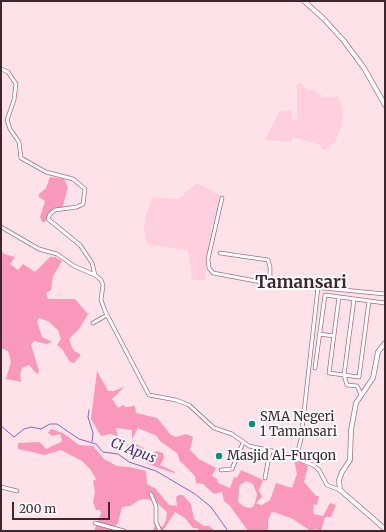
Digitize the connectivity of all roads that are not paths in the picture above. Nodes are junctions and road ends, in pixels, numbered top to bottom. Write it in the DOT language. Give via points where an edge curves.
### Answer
graph roads {
  1 [pos="304,1"];
  2 [pos="1,70"];
  3 [pos="385,105"];
  4 [pos="222,198"];
  5 [pos="1,227"];
  6 [pos="220,253"];
  7 [pos="95,275"];
  8 [pos="270,282"];
  9 [pos="318,287"];
  10 [pos="385,294"];
  11 [pos="339,297"];
  12 [pos="354,299"];
  13 [pos="369,301"];
  14 [pos="385,303"];
  15 [pos="107,315"];
  16 [pos="93,323"];
  17 [pos="319,334"];
  18 [pos="334,336"];
  19 [pos="385,343"];
  20 [pos="314,368"];
  21 [pos="344,375"];
  22 [pos="361,394"];
  23 [pos="243,443"];
  24 [pos="270,451"];
  25 [pos="296,459"];
  26 [pos="221,470"];
  27 [pos="265,478"];
  28 [pos="1,487"];
  29 [pos="340,490"];
  30 [pos="17,491"];
  31 [pos="151,494"];
  32 [pos="94,523"];
  33 [pos="385,529"];
  34 [pos="124,531"];
  35 [pos="160,531"];
  1 -- 3 [label="main road" via="344,41 364,68"];
  2 -- 7 [label="street" via="8,72 16,84 7,120 19,142 21,158 46,172 69,177 85,189 83,204 55,210 48,219 80,245 92,263"];
  4 -- 8 [label="street" via="208,259 210,271"];
  5 -- 7 [label="street" via="39,249 57,254 74,266"];
  6 -- 8 [label="street" via="268,260"];
  7 -- 15 [label="street" via="103,283 101,300"];
  8 -- 9 [label="street"];
  9 -- 10 [label="street"];
  9 -- 25 [label="street" via="301,439"];
  11 -- 12 [label="street"];
  11 -- 17 [label="street" via="324,295"];
  11 -- 18 [label="street"];
  12 -- 13 [label="street"];
  12 -- 21 [label="street"];
  13 -- 14 [label="street"];
  13 -- 21 [label="street" via="359,377"];
  15 -- 16 [label="street"];
  15 -- 23 [label="street" via="149,395 187,404 214,428 232,434"];
  17 -- 18 [label="street"];
  17 -- 20 [label="street"];
  18 -- 21 [label="street" via="329,373"];
  19 -- 22 [label="main road" via="378,352 373,378"];
  21 -- 22 [label="street" via="347,385 357,386"];
  22 -- 29 [label="main road" via="353,417 350,460 340,477"];
  23 -- 24 [label="street"];
  23 -- 26 [label="street" via="232,469"];
  24 -- 25 [label="street"];
  24 -- 27 [label="street"];
  25 -- 29 [label="street" via="317,468 327,485"];
  28 -- 30 [label="street"];
  29 -- 33 [label="main road"];
  31 -- 35 [label="street" via="156,506 156,522"];
  32 -- 34 [label="street"];
}
